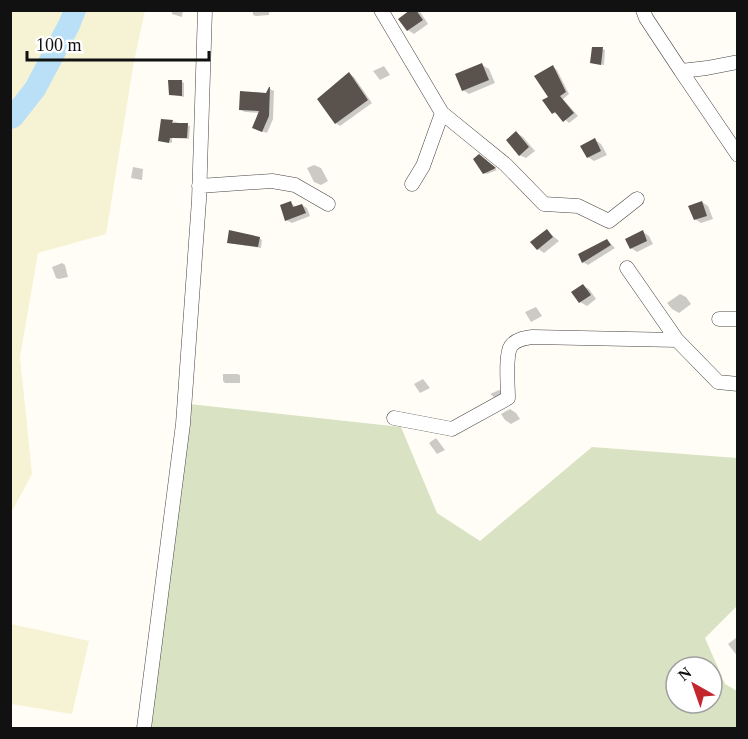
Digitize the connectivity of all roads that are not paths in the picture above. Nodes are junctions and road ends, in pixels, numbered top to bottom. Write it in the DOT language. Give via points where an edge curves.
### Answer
graph roads {
  1 [pos="205,10"];
  2 [pos="381,10"];
  3 [pos="643,10"];
  4 [pos="738,62"];
  5 [pos="681,71"];
  6 [pos="442,113"];
  7 [pos="737,153"];
  8 [pos="412,184"];
  9 [pos="200,186"];
  10 [pos="636,199"];
  11 [pos="328,204"];
  12 [pos="627,268"];
  13 [pos="719,319"];
  14 [pos="738,319"];
  15 [pos="677,340"];
  16 [pos="738,384"];
  17 [pos="393,418"];
  18 [pos="144,729"];
  1 -- 9 [label="street"];
  2 -- 6 [label="street"];
  3 -- 5 [label="street"];
  4 -- 5 [label="street"];
  5 -- 7 [label="street"];
  6 -- 8 [label="street" via="423,166"];
  6 -- 10 [label="street" via="506,165 544,204 578,206 609,221"];
  9 -- 11 [label="street" via="272,182 295,185"];
  9 -- 18 [label="street" via="183,424"];
  12 -- 15 [label="street"];
  13 -- 14 [label="street"];
  15 -- 16 [label="street" via="718,382"];
  15 -- 17 [label="street" via="520,339 508,352 508,398 452,429"];
}
